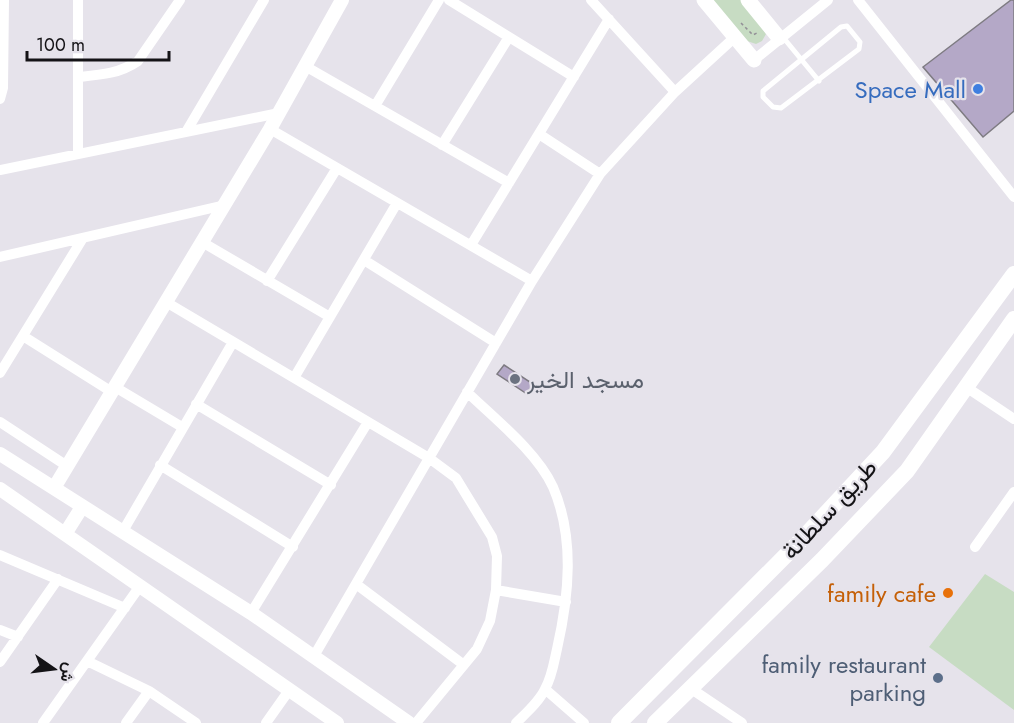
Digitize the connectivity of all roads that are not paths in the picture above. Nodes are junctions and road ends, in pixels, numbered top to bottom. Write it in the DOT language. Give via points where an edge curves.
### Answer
graph roads {
  1 [pos="4,0"];
  2 [pos="78,0"];
  3 [pos="180,0"];
  4 [pos="264,0"];
  5 [pos="342,0"];
  6 [pos="439,0"];
  7 [pos="449,0"];
  8 [pos="591,0"];
  9 [pos="704,0"];
  10 [pos="748,0"];
  11 [pos="828,0"];
  12 [pos="858,0"];
  13 [pos="609,19"];
  14 [pos="2,22"];
  15 [pos="509,37"];
  16 [pos="735,37"];
  17 [pos="781,37"];
  18 [pos="801,59"];
  19 [pos="754,60"];
  20 [pos="305,66"];
  21 [pos="78,77"];
  22 [pos="574,77"];
  23 [pos="819,81"];
  24 [pos="675,92"];
  25 [pos="0,99"];
  26 [pos="375,106"];
  27 [pos="279,113"];
  28 [pos="270,129"];
  29 [pos="186,132"];
  30 [pos="539,134"];
  31 [pos="442,145"];
  32 [pos="78,154"];
  33 [pos="337,168"];
  34 [pos="0,170"];
  35 [pos="600,174"];
  36 [pos="509,183"];
  37 [pos="1014,197"];
  38 [pos="398,203"];
  39 [pos="225,205"];
  40 [pos="83,238"];
  41 [pos="202,242"];
  42 [pos="471,246"];
  43 [pos="0,257"];
  44 [pos="364,260"];
  45 [pos="1014,274"];
  46 [pos="267,280"];
  47 [pos="532,281"];
  48 [pos="166,302"];
  49 [pos="330,317"];
  50 [pos="1014,319"];
  51 [pos="23,336"];
  52 [pos="233,342"];
  53 [pos="496,343"];
  54 [pos="0,373"];
  55 [pos="294,378"];
  56 [pos="966,387"];
  57 [pos="114,389"];
  58 [pos="467,392"];
  59 [pos="196,404"];
  60 [pos="1014,419"];
  61 [pos="0,422"];
  62 [pos="369,422"];
  63 [pos="182,428"];
  64 [pos="0,454"];
  65 [pos="429,458"];
  66 [pos="160,465"];
  67 [pos="67,466"];
  68 [pos="331,485"];
  69 [pos="54,488"];
  70 [pos="0,489"];
  71 [pos="1014,492"];
  72 [pos="82,507"];
  73 [pos="123,531"];
  74 [pos="65,534"];
  75 [pos="293,547"];
  76 [pos="975,548"];
  77 [pos="0,555"];
  78 [pos="58,579"];
  79 [pos="356,584"];
  80 [pos="140,586"];
  81 [pos="496,590"];
  82 [pos="566,602"];
  83 [pos="125,608"];
  84 [pos="251,613"];
  85 [pos="0,630"];
  86 [pos="18,637"];
  87 [pos="314,656"];
  88 [pos="87,661"];
  89 [pos="0,662"];
  90 [pos="464,665"];
  91 [pos="690,688"];
  92 [pos="290,689"];
  93 [pos="545,689"];
  94 [pos="149,691"];
  95 [pos="43,723"];
  96 [pos="126,723"];
  97 [pos="196,723"];
  98 [pos="266,723"];
  99 [pos="337,723"];
  100 [pos="409,723"];
  101 [pos="416,723"];
  102 [pos="516,723"];
  103 [pos="584,723"];
  104 [pos="618,723"];
  105 [pos="655,723"];
  106 [pos="742,723"];
  1 -- 14 [label="street"];
  2 -- 21 [label="street"];
  3 -- 21 [label="street" via="138,62 108,75"];
  4 -- 29 [label="street"];
  5 -- 20 [label="street"];
  6 -- 26 [label="street"];
  7 -- 15 [label="street"];
  8 -- 13 [label="street"];
  9 -- 16 [label="main road"];
  10 -- 17 [label="main road"];
  11 -- 17 [label="street"];
  12 -- 37 [label="street"];
  13 -- 22 [label="street"];
  13 -- 24 [label="street"];
  14 -- 25 [label="street"];
  15 -- 22 [label="street"];
  15 -- 31 [label="street"];
  16 -- 19 [label="main road"];
  16 -- 24 [label="street"];
  17 -- 18 [label="lane"];
  17 -- 19 [label="street"];
  18 -- 23 [label="lane"];
  18 -- 23 [label="lane" via="763,92 764,97 773,107 782,108"];
  18 -- 23 [label="lane" via="841,27 851,29 860,46"];
  20 -- 26 [label="street"];
  20 -- 27 [label="street"];
  21 -- 32 [label="street"];
  22 -- 30 [label="street"];
  24 -- 35 [label="street"];
  26 -- 31 [label="street"];
  27 -- 28 [label="street"];
  27 -- 29 [label="street"];
  28 -- 33 [label="street"];
  28 -- 39 [label="street"];
  29 -- 32 [label="street"];
  30 -- 35 [label="street"];
  30 -- 36 [label="street"];
  31 -- 36 [label="street"];
  32 -- 34 [label="street"];
  33 -- 38 [label="street"];
  33 -- 46 [label="street"];
  35 -- 47 [label="street"];
  36 -- 42 [label="street"];
  38 -- 42 [label="street"];
  38 -- 44 [label="street"];
  39 -- 40 [label="street"];
  39 -- 41 [label="street"];
  40 -- 43 [label="street"];
  40 -- 51 [label="street"];
  41 -- 46 [label="street"];
  41 -- 48 [label="street"];
  42 -- 47 [label="street"];
  44 -- 49 [label="street"];
  44 -- 53 [label="street"];
  45 -- 104 [label="main road, طريق سلطانة" via="883,452"];
  46 -- 49 [label="street"];
  47 -- 53 [label="street"];
  48 -- 52 [label="street"];
  48 -- 57 [label="street"];
  49 -- 55 [label="street"];
  50 -- 56 [label="main road, طريق سلطانة"];
  51 -- 54 [label="street"];
  51 -- 57 [label="street"];
  52 -- 55 [label="street"];
  52 -- 59 [label="street"];
  53 -- 58 [label="street"];
  55 -- 62 [label="street"];
  56 -- 60 [label="street"];
  56 -- 91 [label="main road, طريق سلطانة" via="907,471"];
  57 -- 63 [label="street"];
  57 -- 67 [label="street"];
  58 -- 65 [label="street"];
  58 -- 82 [label="street" via="523,445 552,486 566,531"];
  59 -- 63 [label="street"];
  59 -- 68 [label="street"];
  61 -- 67 [label="street"];
  62 -- 65 [label="street"];
  62 -- 68 [label="street"];
  63 -- 66 [label="street"];
  64 -- 69 [label="street"];
  65 -- 79 [label="street"];
  65 -- 81 [label="street" via="456,478 492,537 498,556"];
  66 -- 73 [label="street"];
  66 -- 75 [label="street"];
  67 -- 69 [label="street"];
  68 -- 75 [label="street"];
  69 -- 72 [label="street"];
  70 -- 74 [label="street"];
  71 -- 76 [label="street"];
  72 -- 73 [label="street"];
  72 -- 74 [label="street"];
  73 -- 84 [label="street"];
  74 -- 80 [label="street"];
  75 -- 84 [label="street"];
  77 -- 78 [label="street"];
  78 -- 83 [label="street"];
  78 -- 86 [label="street"];
  79 -- 87 [label="street"];
  79 -- 90 [label="street"];
  80 -- 83 [label="street"];
  80 -- 92 [label="street"];
  81 -- 82 [label="street"];
  81 -- 90 [label="street" via="490,621 477,649"];
  82 -- 93 [label="street"];
  83 -- 88 [label="street"];
  84 -- 87 [label="street"];
  85 -- 86 [label="street"];
  86 -- 89 [label="street"];
  87 -- 100 [label="street"];
  88 -- 94 [label="street"];
  88 -- 95 [label="street"];
  90 -- 101 [label="street"];
  91 -- 105 [label="main road, طريق سلطانة"];
  91 -- 106 [label="street"];
  92 -- 98 [label="street"];
  92 -- 99 [label="street"];
  93 -- 102 [label="street"];
  93 -- 103 [label="street"];
  94 -- 96 [label="street"];
  94 -- 97 [label="street"];
}
